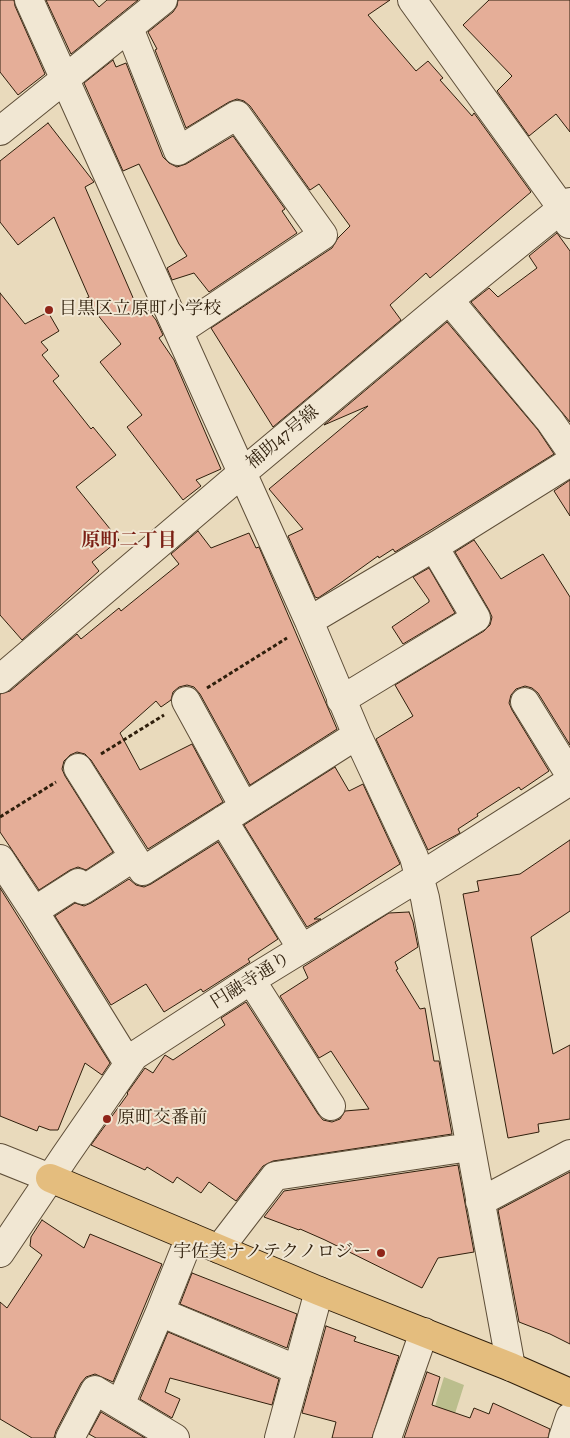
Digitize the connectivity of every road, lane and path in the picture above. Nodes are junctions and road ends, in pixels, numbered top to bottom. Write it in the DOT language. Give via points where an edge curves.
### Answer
graph roads {
  1 [pos="29,0"];
  2 [pos="163,0"];
  3 [pos="412,0"];
  4 [pos="130,28"];
  5 [pos="64,79"];
  6 [pos="0,131"];
  7 [pos="567,212"];
  8 [pos="449,300"];
  9 [pos="179,331"];
  10 [pos="570,450"];
  11 [pos="570,462"];
  12 [pos="242,473"];
  13 [pos="434,547"];
  14 [pos="309,621"];
  15 [pos="0,679"];
  16 [pos="341,700"];
  17 [pos="186,701"];
  18 [pos="525,702"];
  19 [pos="357,735"];
  20 [pos="78,768"];
  21 [pos="570,775"];
  22 [pos="570,781"];
  23 [pos="234,813"];
  24 [pos="0,817"];
  25 [pos="134,857"];
  26 [pos="2,868"];
  27 [pos="419,877"];
  28 [pos="34,911"];
  29 [pos="302,949"];
  30 [pos="250,980"];
  31 [pos="128,1064"];
  32 [pos="331,1106"];
  33 [pos="470,1147"];
  34 [pos="570,1154"];
  35 [pos="0,1158"];
  36 [pos="50,1178"];
  37 [pos="480,1202"];
  38 [pos="190,1237"];
  39 [pos="220,1249"];
  40 [pos="0,1253"];
  41 [pos="320,1290"];
  42 [pos="160,1312"];
  43 [pos="424,1332"];
  44 [pos="511,1367"];
  45 [pos="298,1370"];
  46 [pos="570,1393"];
  47 [pos="120,1405"];
  48 [pos="570,1417"];
  49 [pos="70,1438"];
  50 [pos="175,1438"];
  51 [pos="279,1438"];
  52 [pos="387,1438"];
  53 [pos="563,1438"];
  1 -- 5 [label="street"];
  2 -- 4 [label="street"];
  3 -- 7 [label="street"];
  4 -- 5 [label="street"];
  4 -- 9 [label="street" via="178,151 237,115 323,235"];
  5 -- 6 [label="street"];
  5 -- 9 [label="street"];
  7 -- 8 [label="street, 補助47号線"];
  8 -- 10 [label="street" via="550,421"];
  8 -- 12 [label="street, 補助47号線"];
  9 -- 12 [label="street"];
  11 -- 13 [label="street"];
  12 -- 14 [label="street"];
  12 -- 15 [label="street, 補助47号線"];
  13 -- 14 [label="street"];
  13 -- 16 [label="street" via="476,618"];
  14 -- 16 [label="street"];
  14 -- 17 [label="path" via="302,629"];
  16 -- 19 [label="street"];
  17 -- 20 [label="path"];
  17 -- 23 [label="street"];
  18 -- 21 [label="street"];
  19 -- 23 [label="street"];
  19 -- 27 [label="street" via="414,857"];
  20 -- 24 [label="path"];
  20 -- 25 [label="street"];
  22 -- 27 [label="street, 円融寺通り"];
  23 -- 25 [label="street" via="143,871"];
  23 -- 29 [label="street"];
  25 -- 28 [label="street" via="83,890 78,883"];
  26 -- 28 [label="street"];
  27 -- 29 [label="street, 円融寺通り"];
  27 -- 33 [label="street"];
  28 -- 31 [label="street"];
  29 -- 30 [label="street, 円融寺通り"];
  30 -- 31 [label="street, 円融寺通り" via="134,1056"];
  30 -- 32 [label="street"];
  31 -- 36 [label="street, 円融寺通り"];
  33 -- 37 [label="street"];
  33 -- 39 [label="street" via="275,1176"];
  34 -- 37 [label="street"];
  35 -- 36 [label="street"];
  36 -- 38 [label="main road"];
  36 -- 40 [label="street, 円融寺通り"];
  37 -- 44 [label="street"];
  38 -- 39 [label="main road"];
  38 -- 42 [label="street"];
  39 -- 41 [label="main road"];
  41 -- 43 [label="main road"];
  41 -- 45 [label="street"];
  42 -- 45 [label="street"];
  42 -- 47 [label="street"];
  43 -- 44 [label="main road"];
  43 -- 52 [label="street"];
  44 -- 46 [label="main road"];
  45 -- 51 [label="street"];
  47 -- 49 [label="street" via="95,1390"];
  47 -- 50 [label="street"];
  48 -- 53 [label="street"];
}
